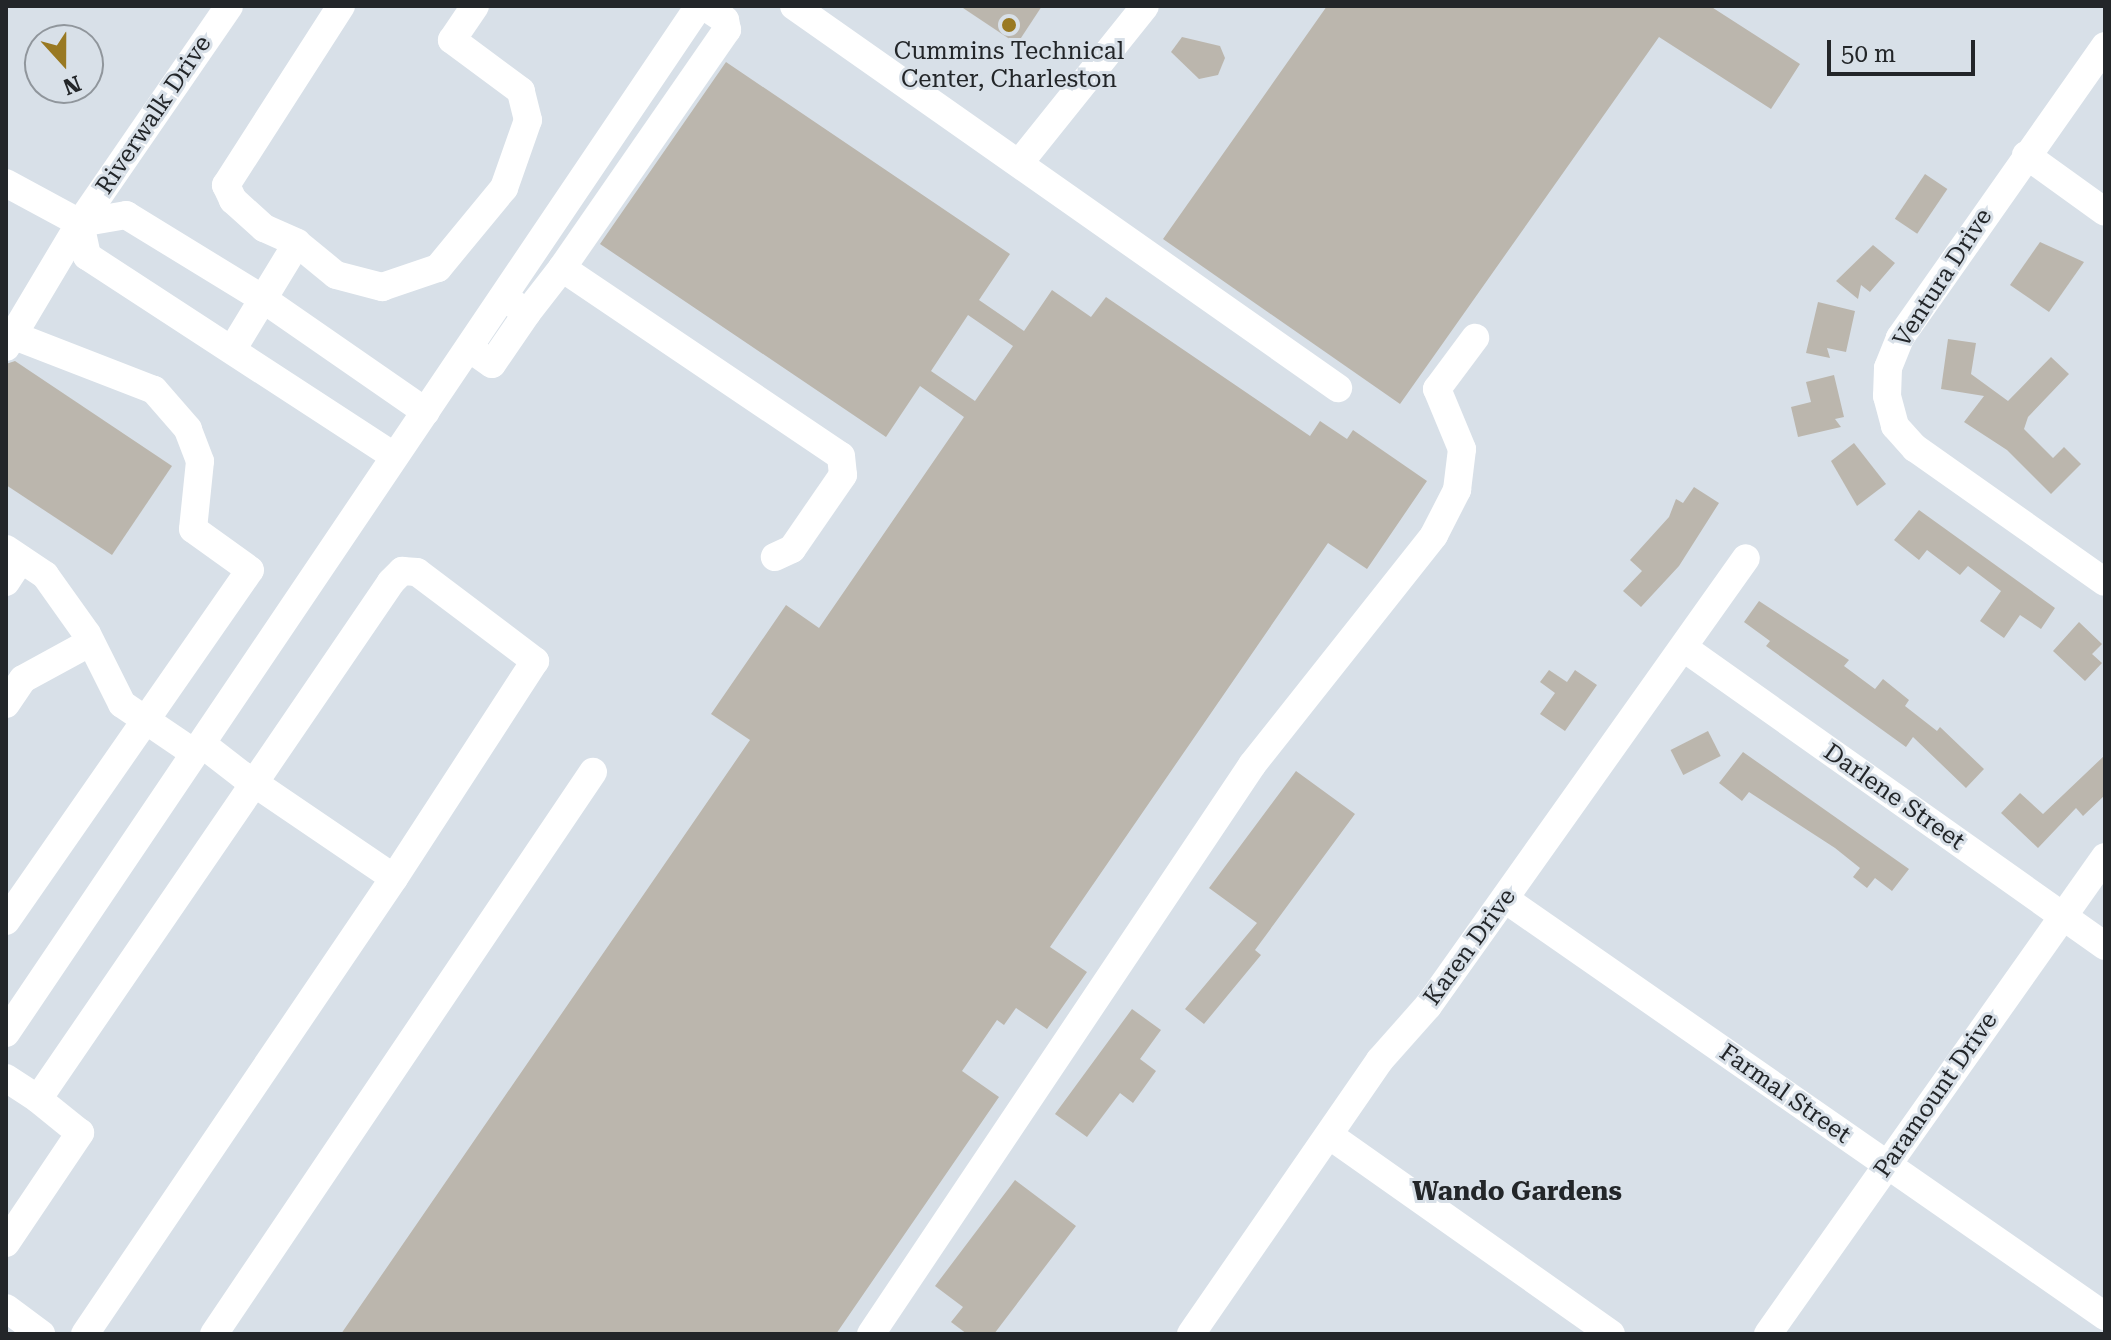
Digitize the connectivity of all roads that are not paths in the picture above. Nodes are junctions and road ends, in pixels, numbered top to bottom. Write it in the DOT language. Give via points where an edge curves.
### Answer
graph roads {
  1 [pos="229,6"];
  2 [pos="341,6"];
  3 [pos="475,6"];
  4 [pos="702,6"];
  5 [pos="794,6"];
  6 [pos="1145,6"];
  7 [pos="2105,46"];
  8 [pos="2026,155"];
  9 [pos="1021,161"];
  10 [pos="6,183"];
  11 [pos="2105,212"];
  12 [pos="80,223"];
  13 [pos="297,243"];
  14 [pos="562,268"];
  15 [pos="504,297"];
  16 [pos="263,299"];
  17 [pos="527,313"];
  18 [pos="1475,338"];
  19 [pos="10,342"];
  20 [pos="469,348"];
  21 [pos="232,350"];
  22 [pos="1338,388"];
  23 [pos="426,412"];
  24 [pos="394,456"];
  25 [pos="775,557"];
  26 [pos="1746,558"];
  27 [pos="11,563"];
  28 [pos="2105,582"];
  29 [pos="91,642"];
  30 [pos="1684,648"];
  31 [pos="6,704"];
  32 [pos="145,721"];
  33 [pos="198,749"];
  34 [pos="593,772"];
  35 [pos="254,783"];
  36 [pos="2105,857"];
  37 [pos="394,878"];
  38 [pos="1505,899"];
  39 [pos="2063,917"];
  40 [pos="6,921"];
  41 [pos="2105,946"];
  42 [pos="6,1033"];
  43 [pos="6,1078"];
  44 [pos="38,1099"];
  45 [pos="1329,1135"];
  46 [pos="1887,1165"];
  47 [pos="6,1243"];
  48 [pos="6,1308"];
  49 [pos="2105,1316"];
  50 [pos="41,1334"];
  51 [pos="85,1334"];
  52 [pos="214,1334"];
  53 [pos="871,1334"];
  54 [pos="1191,1334"];
  55 [pos="1611,1334"];
  56 [pos="1768,1334"];
  1 -- 12 [label="street, Riverwalk Drive"];
  2 -- 13 [label="street" via="226,185 233,200 264,228"];
  3 -- 13 [label="street" via="452,40 521,91 528,110 504,188 438,268 401,285 362,285 336,275"];
  4 -- 14 [label="street" via="725,20 727,30"];
  4 -- 15 [label="street"];
  5 -- 9 [label="street"];
  6 -- 9 [label="street"];
  7 -- 8 [label="street, Ventura Drive"];
  8 -- 11 [label="street"];
  8 -- 28 [label="street, Ventura Drive" via="1900,338 1888,368 1887,396 1895,426 1915,448"];
  9 -- 22 [label="street"];
  10 -- 12 [label="street"];
  12 -- 16 [label="street" via="126,215"];
  12 -- 19 [label="street, Riverwalk Drive"];
  12 -- 21 [label="street" via="87,256"];
  13 -- 16 [label="street"];
  14 -- 17 [label="street"];
  14 -- 25 [label="street" via="841,456 843,475 792,549"];
  15 -- 17 [label="street"];
  15 -- 20 [label="street"];
  16 -- 21 [label="street"];
  16 -- 23 [label="street"];
  17 -- 20 [label="street" via="492,364"];
  18 -- 53 [label="street" via="1437,389 1462,449 1457,490 1434,535 1252,765"];
  19 -- 32 [label="street" via="154,390 188,429 200,461 193,529 250,570"];
  20 -- 23 [label="street"];
  21 -- 24 [label="street"];
  23 -- 24 [label="street"];
  24 -- 33 [label="street"];
  26 -- 30 [label="street, Karen Drive"];
  27 -- 29 [label="street" via="45,575"];
  29 -- 31 [label="street" via="23,679"];
  29 -- 32 [label="street" via="122,704"];
  30 -- 38 [label="street, Karen Drive"];
  30 -- 39 [label="street, Darlene Street"];
  32 -- 33 [label="street"];
  32 -- 40 [label="street"];
  33 -- 35 [label="street"];
  33 -- 42 [label="street"];
  34 -- 52 [label="street"];
  35 -- 37 [label="street"];
  35 -- 37 [label="street" via="391,582 402,571 417,572 535,661"];
  35 -- 44 [label="street"];
  36 -- 39 [label="street, Paramount Drive"];
  37 -- 51 [label="street"];
  38 -- 45 [label="street, Karen Drive"];
  38 -- 46 [label="street, Farmal Street"];
  39 -- 41 [label="street, Darlene Street"];
  39 -- 46 [label="street, Paramount Drive"];
  43 -- 44 [label="street"];
  44 -- 47 [label="street" via="80,1133"];
  45 -- 54 [label="street, Karen Drive"];
  45 -- 55 [label="street"];
  46 -- 49 [label="street, Farmal Street"];
  46 -- 56 [label="street, Paramount Drive"];
  48 -- 50 [label="street"];
}
